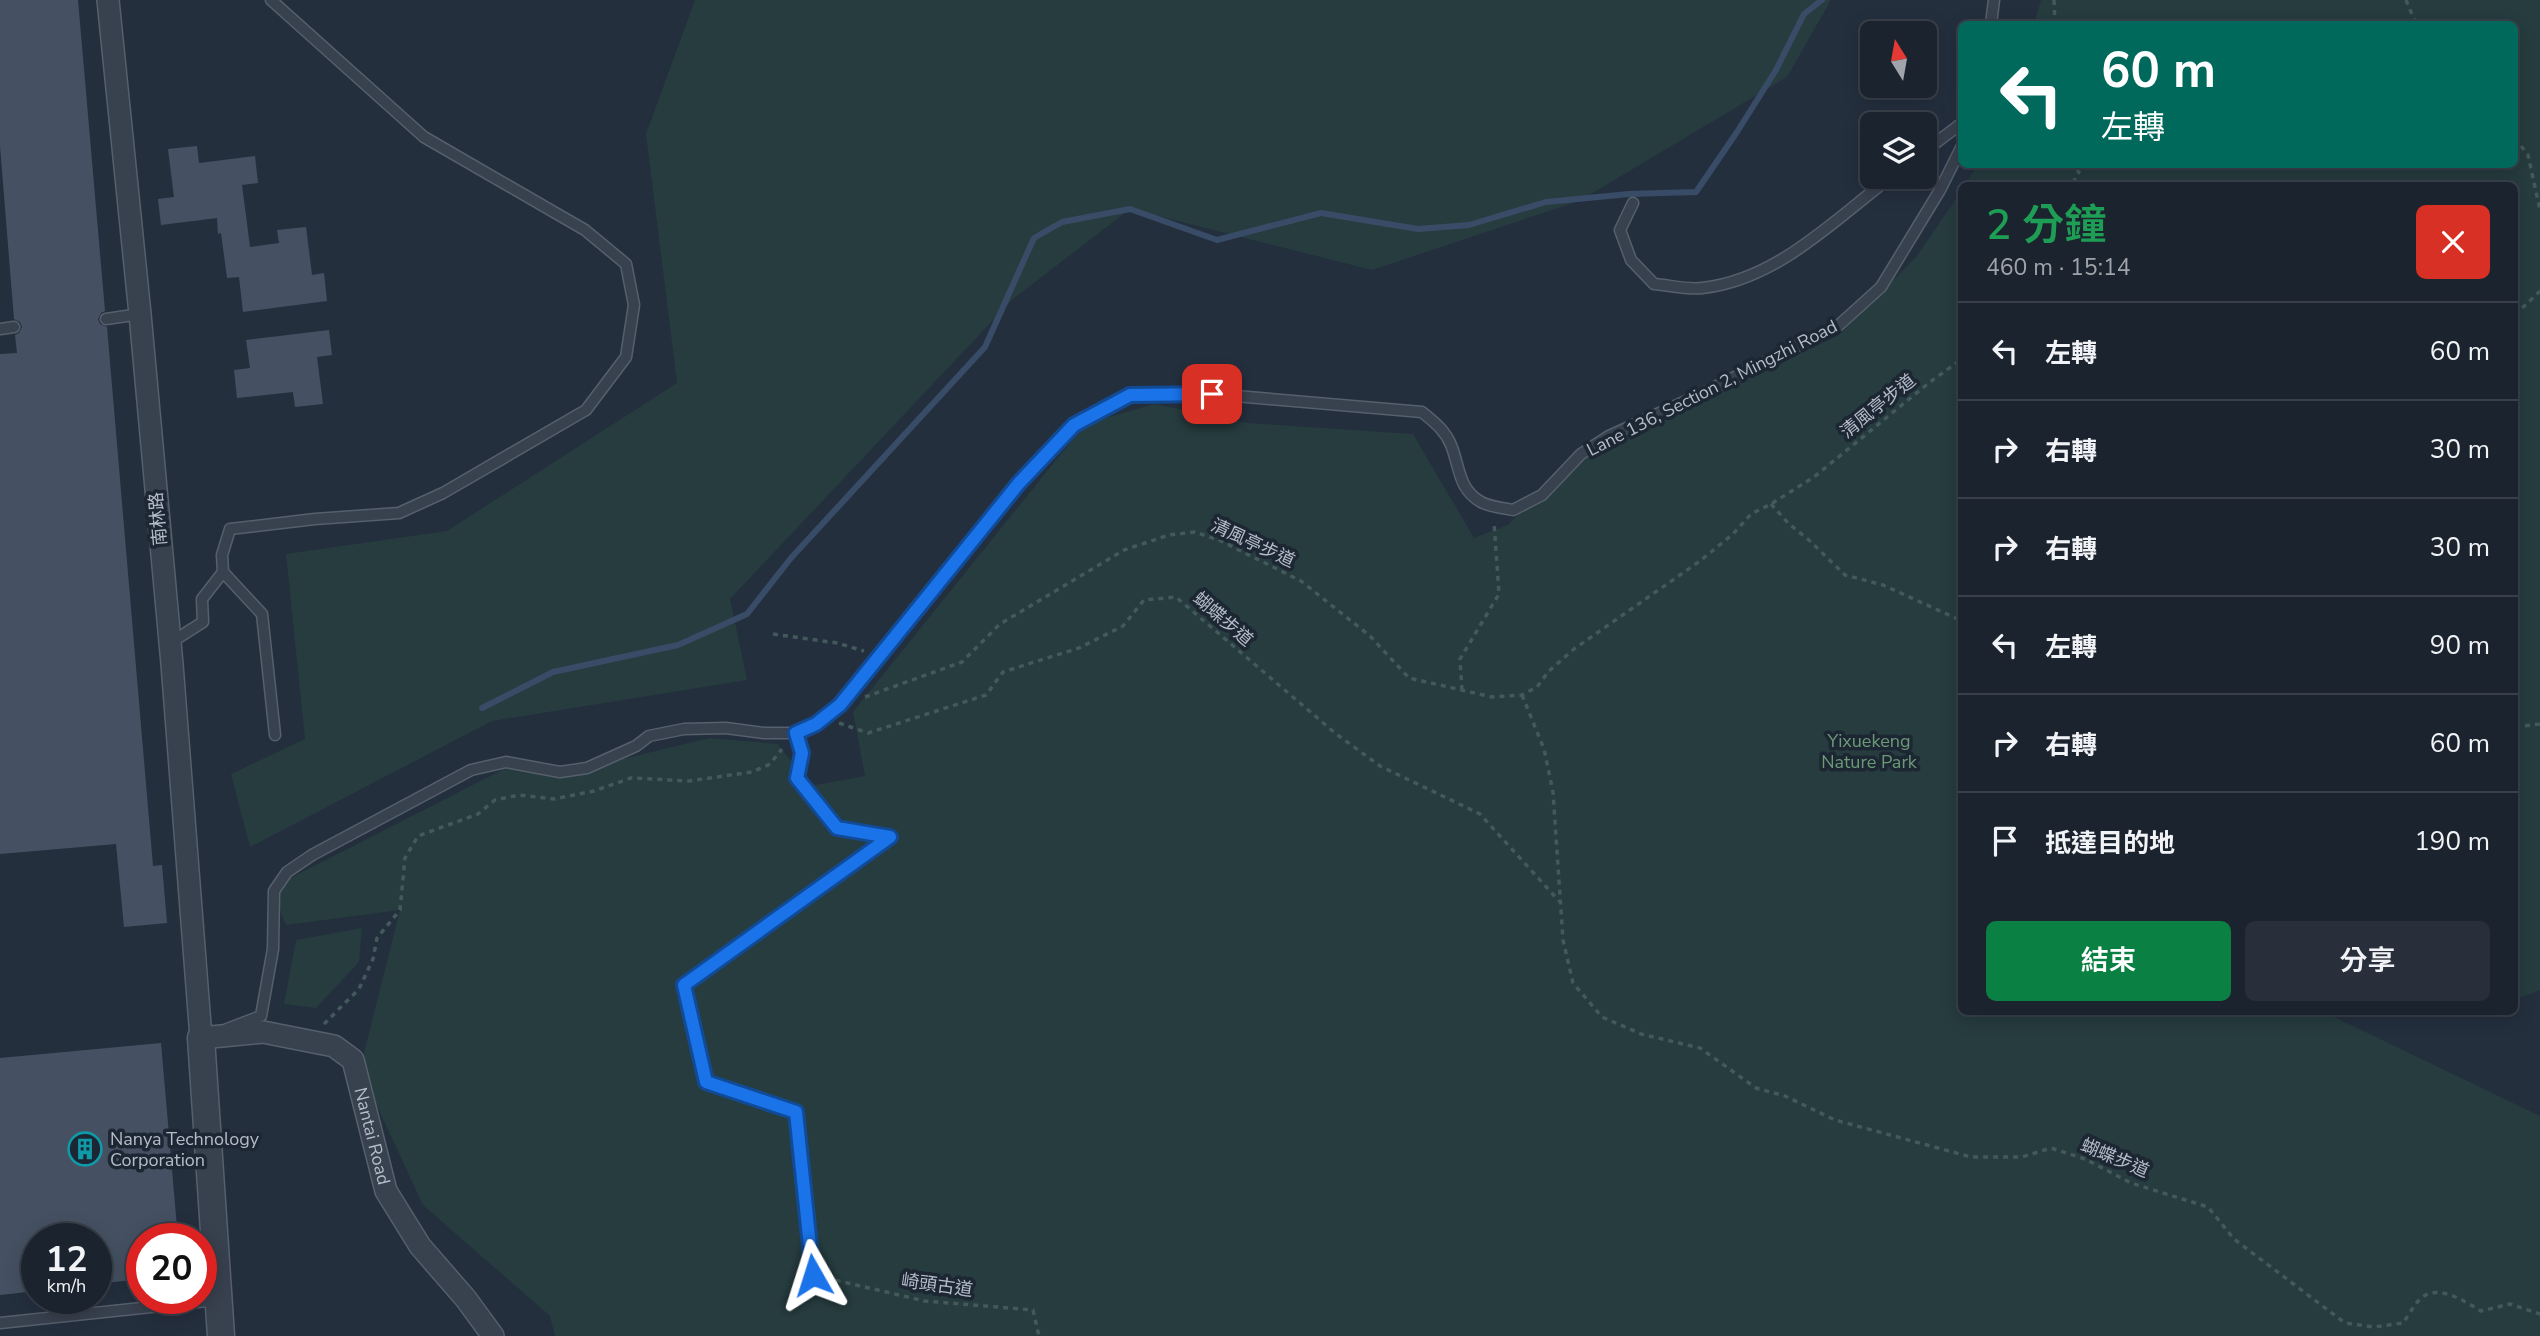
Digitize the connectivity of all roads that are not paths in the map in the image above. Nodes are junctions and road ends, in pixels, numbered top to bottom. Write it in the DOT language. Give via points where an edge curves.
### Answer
graph roads {
  1 [pos="108,0"];
  2 [pos="271,0"];
  3 [pos="1994,0"];
  4 [pos="1991,21"];
  5 [pos="1958,126"];
  6 [pos="1937,142"];
  7 [pos="1958,154"];
  8 [pos="1876,189"];
  9 [pos="1633,203"];
  10 [pos="141,314"];
  11 [pos="106,319"];
  12 [pos="14,327"];
  13 [pos="0,328"];
  14 [pos="223,572"];
  15 [pos="170,643"];
  16 [pos="275,735"];
  17 [pos="797,736"];
  18 [pos="201,1038"];
  19 [pos="212,1223"];
  20 [pos="813,1275"];
  21 [pos="217,1300"];
  22 [pos="126,1310"];
  23 [pos="0,1323"];
  24 [pos="220,1336"];
  25 [pos="494,1336"];
  1 -- 10 [label="street, 南林路"];
  2 -- 14 [label="lane" via="424,137 585,230 626,264 634,305 626,357 586,410 443,493 399,513 230,529 222,555"];
  3 -- 4 [label="lane"];
  5 -- 6 [label="lane"];
  7 -- 17 [label="lane, Lane 136, Section 2, Mingzhi Road" via="1881,286 1839,325 1609,436 1581,454 1542,495 1513,510 1484,504 1469,494 1451,445 1440,426 1422,412 1212,394 1130,395 1074,425 1019,483 840,705"];
  8 -- 9 [label="lane" via="1805,246 1740,281 1700,288 1654,284 1631,260 1620,230"];
  10 -- 11 [label="lane"];
  10 -- 15 [label="street, 南林路"];
  12 -- 13 [label="lane"];
  14 -- 15 [label="lane" via="202,599 203,622"];
  14 -- 16 [label="lane" via="262,614"];
  15 -- 18 [label="street, 南林路"];
  17 -- 18 [label="lane" via="726,728 684,729 649,736 587,768 560,772 506,762 471,770 287,872 274,891 273,949 261,1016"];
  17 -- 20 [label="lane" via="802,753 797,778 837,828 890,837 684,985 706,1082 796,1112"];
  18 -- 19 [label="street"];
  18 -- 25 [label="street, Nantai Road" via="263,1032 334,1046 353,1060 386,1191 419,1247"];
  21 -- 24 [label="street"];
  22 -- 23 [label="lane"];
}
